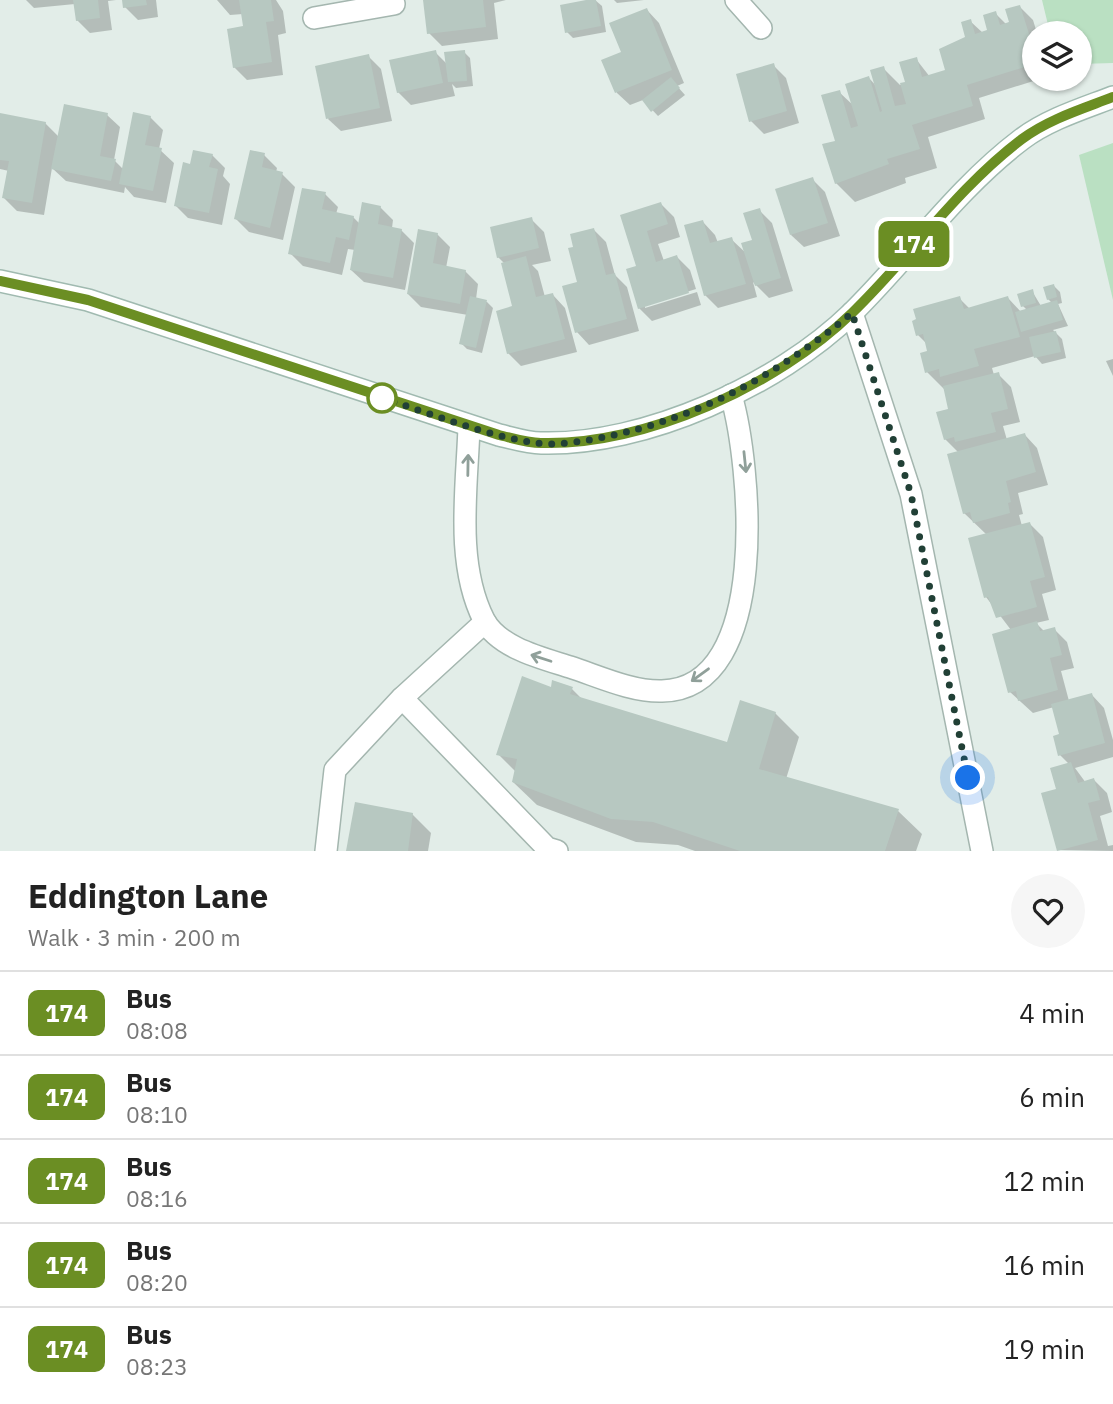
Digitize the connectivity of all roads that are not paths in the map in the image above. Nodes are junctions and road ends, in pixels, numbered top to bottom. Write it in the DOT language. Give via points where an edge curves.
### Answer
graph roads {
  1 [pos="736,0"];
  2 [pos="365,4"];
  3 [pos="394,4"];
  4 [pos="314,18"];
  5 [pos="761,28"];
  6 [pos="1113,97"];
  7 [pos="0,281"];
  8 [pos="852,313"];
  9 [pos="731,395"];
  10 [pos="469,426"];
  11 [pos="485,622"];
  12 [pos="402,698"];
  13 [pos="326,851"];
  14 [pos="557,851"];
  15 [pos="982,851"];
  1 -- 5 [label="street"];
  2 -- 3 [label="street"];
  2 -- 4 [label="street"];
  6 -- 8 [label="street" via="1058,118 1022,139 932,225"];
  7 -- 10 [label="street" via="88,300"];
  8 -- 9 [label="street" via="810,348"];
  8 -- 15 [label="street" via="911,494"];
  9 -- 10 [label="street" via="662,422 587,440 539,443"];
  9 -- 11 [label="street, one-way" via="746,461 745,560 734,631 722,656 702,677 661,691 636,687 528,654"];
  11 -- 10 [label="street, one-way" via="472,590 466,538"];
  11 -- 12 [label="street"];
  12 -- 13 [label="street" via="335,769"];
  12 -- 14 [label="street" via="547,848"];
}
